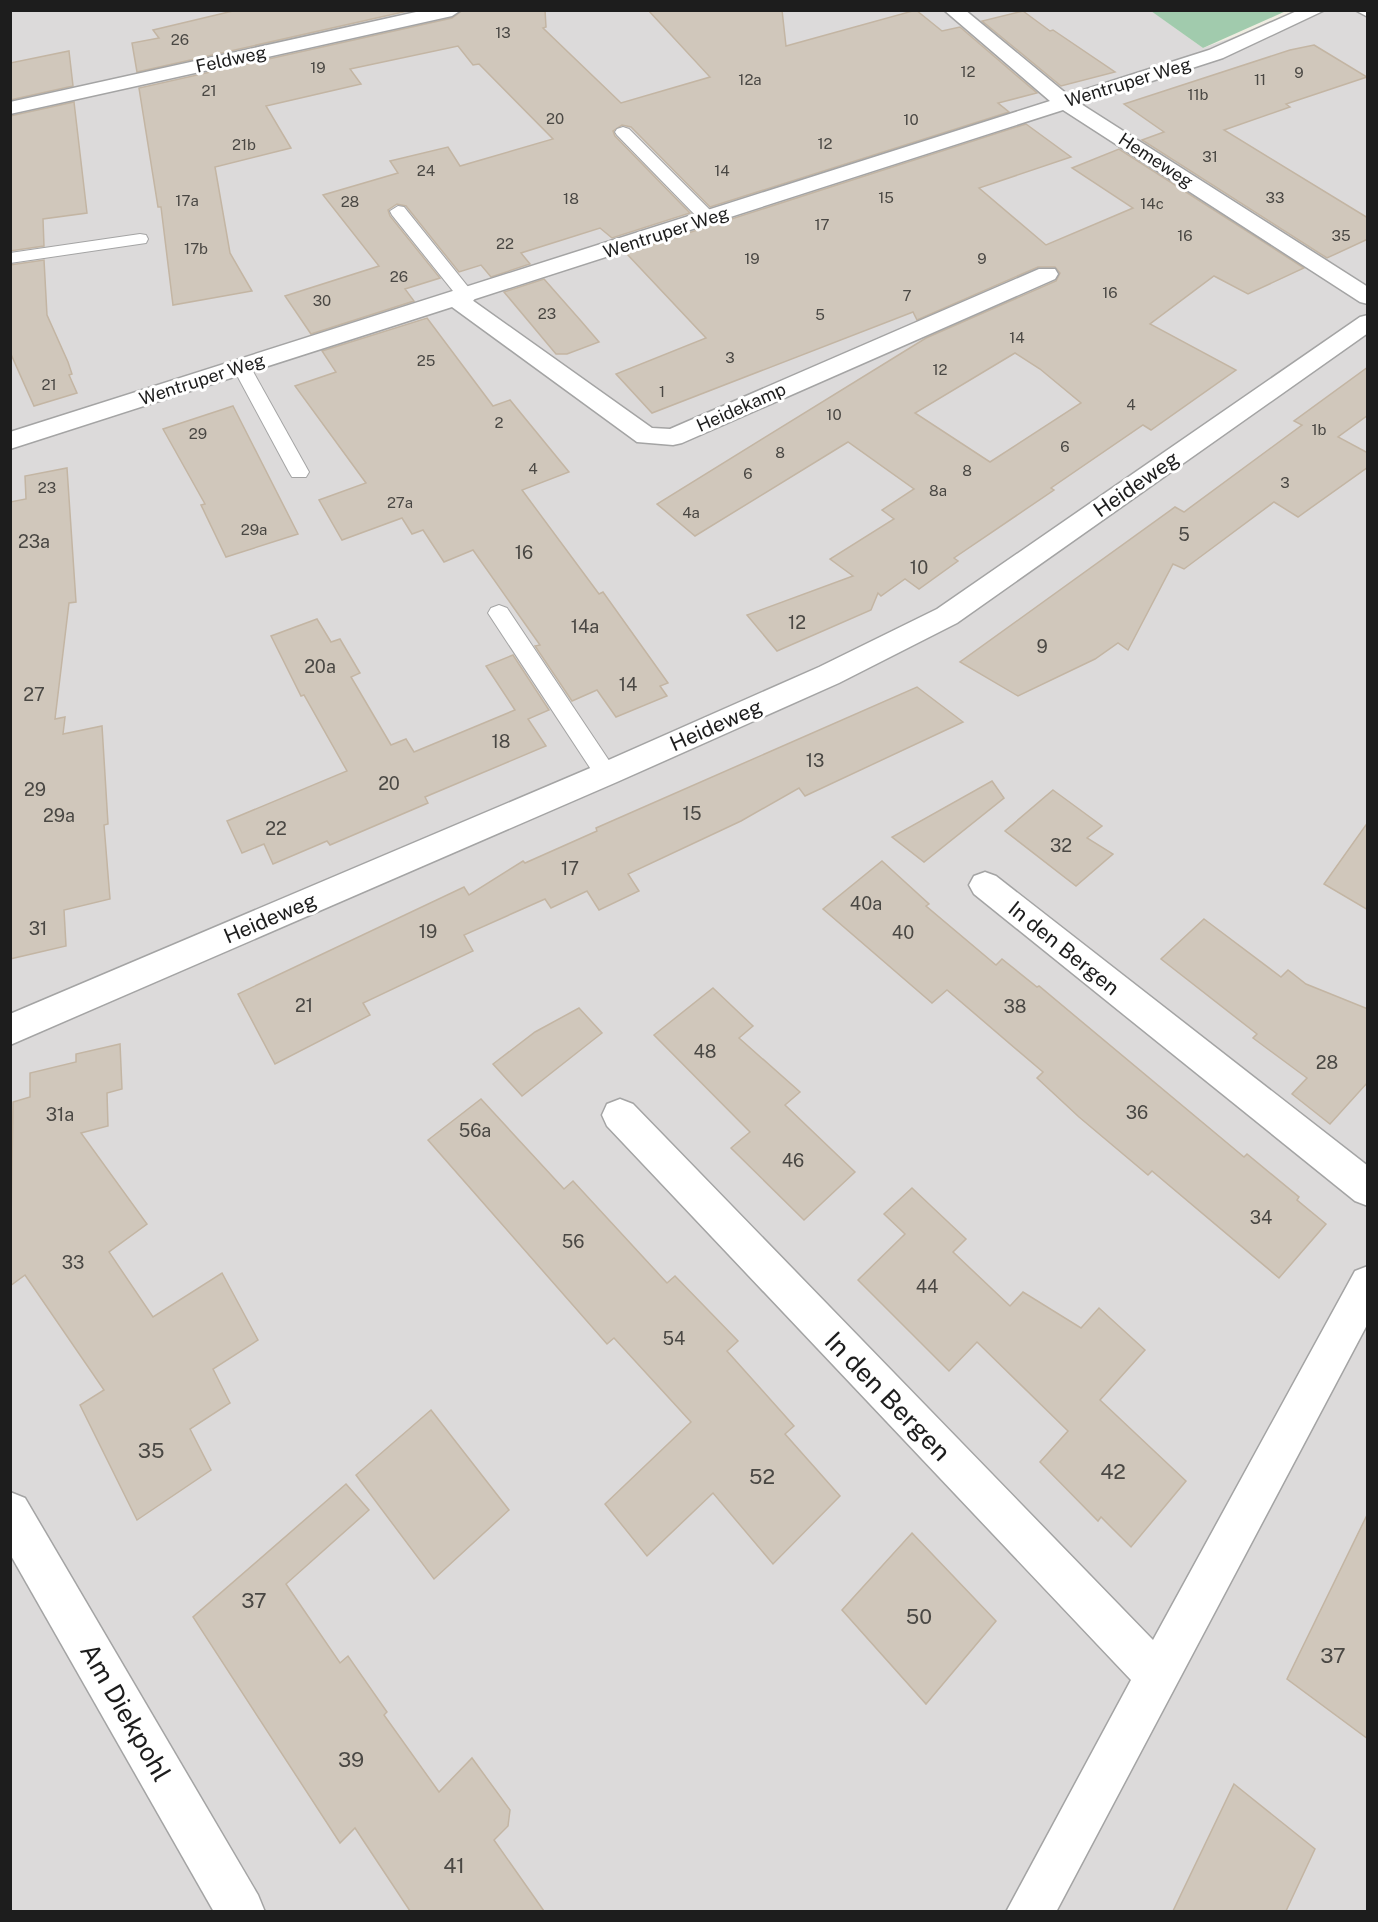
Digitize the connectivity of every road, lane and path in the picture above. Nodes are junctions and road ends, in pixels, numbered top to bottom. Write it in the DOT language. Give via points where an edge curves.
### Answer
graph roads {
  1 [pos="452,10"];
  2 [pos="953,10"];
  3 [pos="1316,10"];
  4 [pos="1064,102"];
  5 [pos="10,108"];
  6 [pos="623,132"];
  7 [pos="398,211"];
  8 [pos="708,218"];
  9 [pos="140,238"];
  10 [pos="10,258"];
  11 [pos="1047,274"];
  12 [pos="1368,297"];
  13 [pos="462,298"];
  14 [pos="1368,322"];
  15 [pos="241,366"];
  16 [pos="10,441"];
  17 [pos="299,472"];
  18 [pos="499,614"];
  19 [pos="606,774"];
  20 [pos="986,885"];
  21 [pos="10,1030"];
  22 [pos="620,1115"];
  23 [pos="1368,1189"];
  24 [pos="1368,1284"];
  25 [pos="10,1513"];
  26 [pos="1157,1676"];
  27 [pos="241,1911"];
  28 [pos="1030,1911"];
  1 -- 5 [label="street, Feldweg"];
  2 -- 4 [label="street, Hemeweg"];
  3 -- 4 [label="street, Wentruper Weg" via="1216,54"];
  4 -- 8 [label="street, Wentruper Weg"];
  4 -- 12 [label="street, Hemeweg"];
  6 -- 8 [label="lane"];
  7 -- 13 [label="lane"];
  8 -- 13 [label="street, Wentruper Weg"];
  9 -- 10 [label="lane"];
  11 -- 13 [label="street, Heidekamp" via="673,437 646,436"];
  13 -- 15 [label="street, Wentruper Weg"];
  14 -- 19 [label="street, Heideweg" via="947,616 829,675"];
  15 -- 16 [label="street, Wentruper Weg"];
  15 -- 17 [label="lane"];
  18 -- 19 [label="lane"];
  19 -- 21 [label="street, Heideweg"];
  20 -- 23 [label="street, In den Bergen"];
  22 -- 26 [label="street, In den Bergen"];
  24 -- 26 [label="street"];
  25 -- 27 [label="street, Am Diekpohl"];
  26 -- 28 [label="street"];
}
